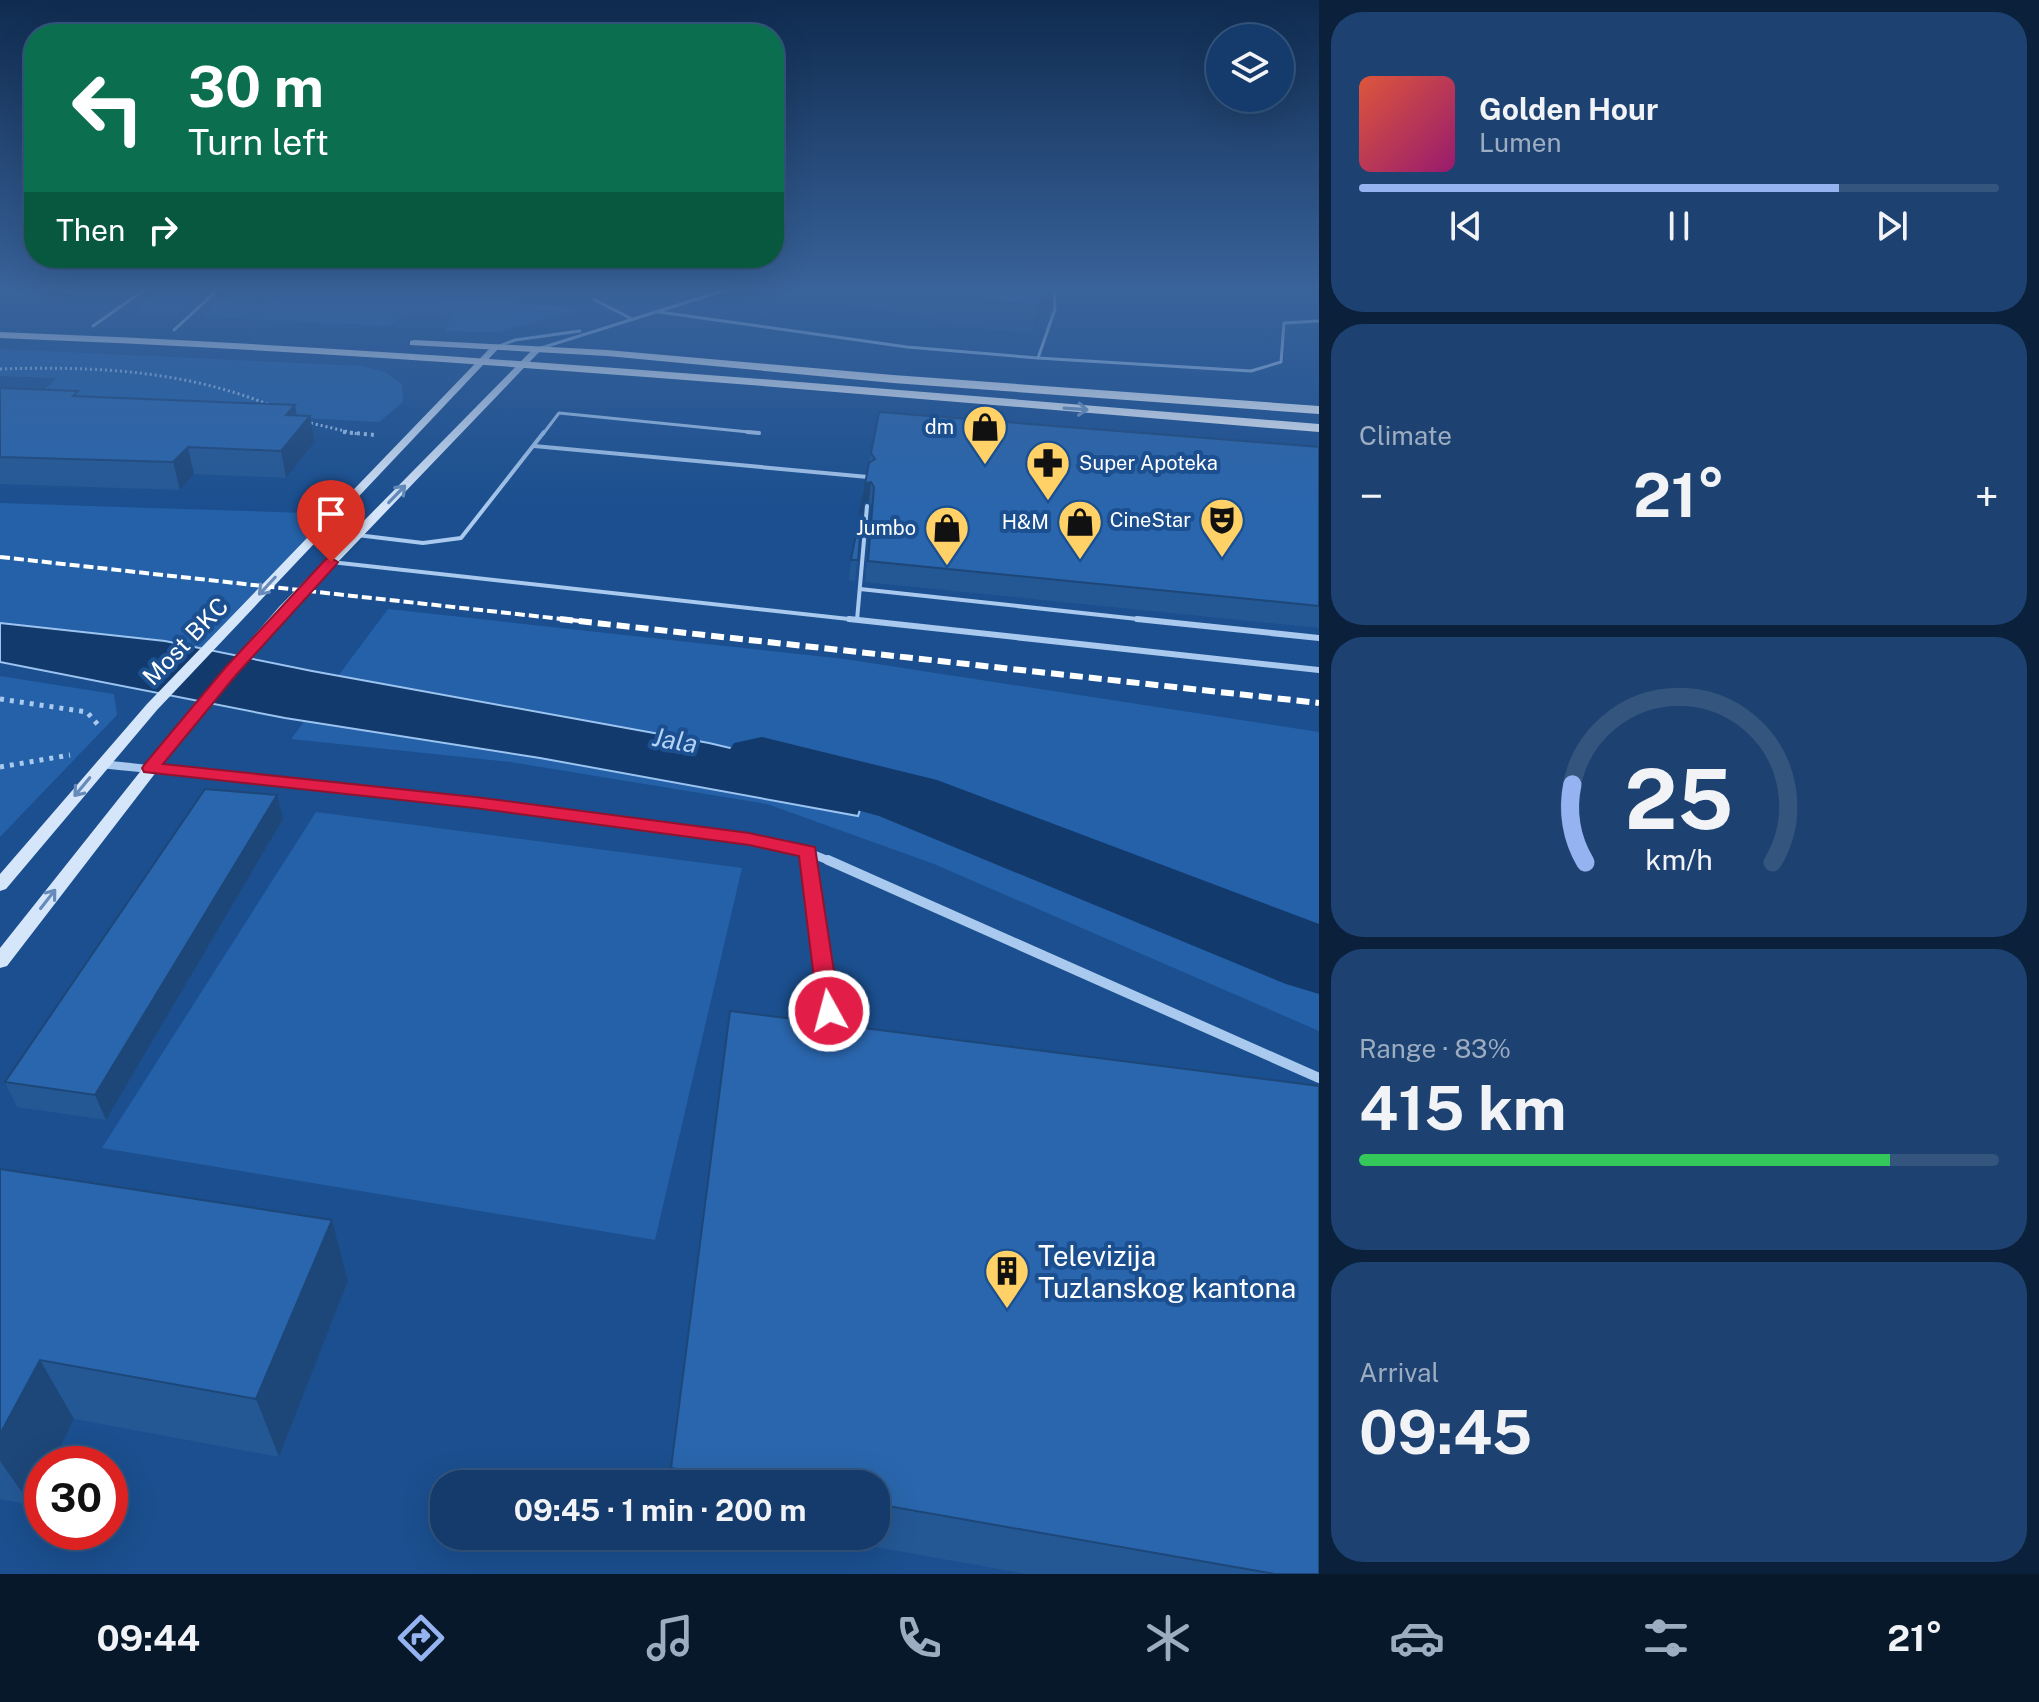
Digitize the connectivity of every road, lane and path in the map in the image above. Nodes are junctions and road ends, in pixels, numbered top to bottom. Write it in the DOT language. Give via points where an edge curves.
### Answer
graph roads {
  1 [pos="474,361"];
  2 [pos="526,361"];
  3 [pos="697,361"];
  4 [pos="1095,361"];
  5 [pos="1281,361"];
  6 [pos="482,362"];
  7 [pos="524,364"];
  8 [pos="0,369"];
  9 [pos="281,410"];
  10 [pos="1319,410"];
  11 [pos="294,416"];
  12 [pos="1319,428"];
  13 [pos="759,433"];
  14 [pos="388,437"];
  15 [pos="534,446"];
  16 [pos="868,477"];
  17 [pos="867,506"];
  18 [pos="357,535"];
  19 [pos="331,562"];
  20 [pos="860,589"];
  21 [pos="857,620"];
  22 [pos="1319,638"];
  23 [pos="1319,670"];
  24 [pos="0,699"];
  25 [pos="101,728"];
  26 [pos="81,753"];
  27 [pos="101,764"];
  28 [pos="0,767"];
  29 [pos="151,768"];
  30 [pos="808,851"];
  31 [pos="0,885"];
  32 [pos="0,961"];
  33 [pos="829,1011"];
  34 [pos="1319,1078"];
  1 -- 6 [label="main road"];
  2 -- 7 [label="main road"];
  3 -- 10 [label="main road"];
  4 -- 5 [label="lane" via="1251,371"];
  6 -- 7 [label="main road"];
  6 -- 27 [label="main road, Most BKC, one-way"];
  7 -- 12 [label="main road, one-way"];
  18 -- 7 [label="main road, one-way"];
  8 -- 9 [label="path" via="163,375 223,386"];
  11 -- 14 [label="path" via="327,429"];
  13 -- 15 [label="lane" via="559,413"];
  15 -- 16 [label="lane"];
  15 -- 18 [label="lane" via="461,538 429,544"];
  17 -- 20 [label="lane"];
  18 -- 19 [label="main road"];
  19 -- 21 [label="lane"];
  19 -- 29 [label="main road"];
  20 -- 21 [label="lane"];
  20 -- 22 [label="lane"];
  21 -- 23 [label="lane"];
  24 -- 25 [label="path" via="87,712"];
  26 -- 28 [label="path"];
  27 -- 29 [label="street"];
  27 -- 31 [label="main road, Most BKC, one-way"];
  29 -- 30 [label="street" via="475,803"];
  32 -- 29 [label="main road, one-way"];
  30 -- 33 [label="street"];
  30 -- 34 [label="street"];
}
